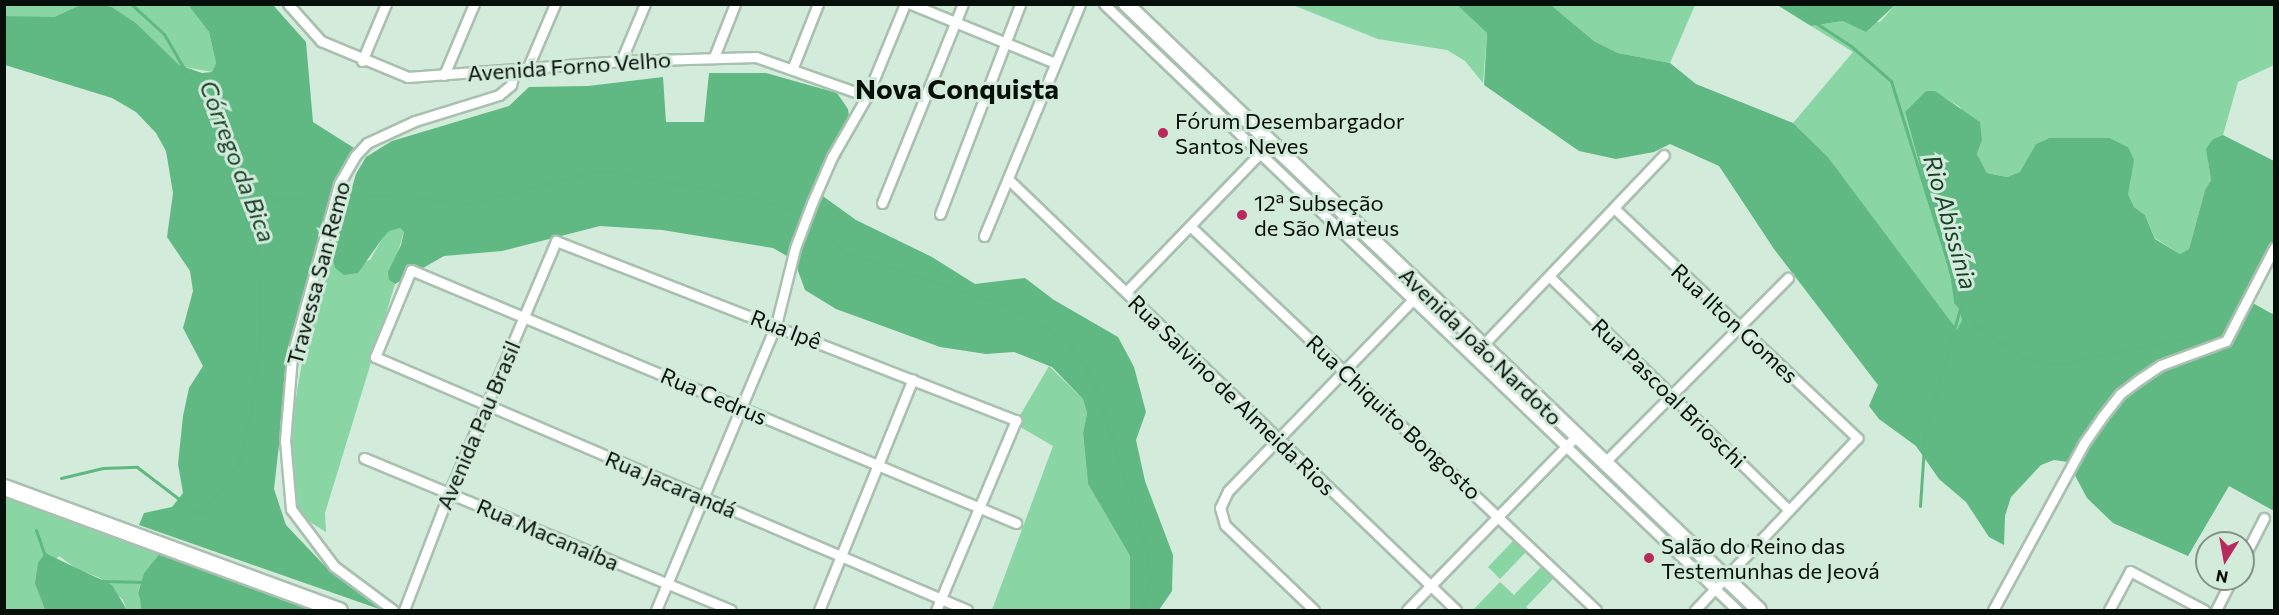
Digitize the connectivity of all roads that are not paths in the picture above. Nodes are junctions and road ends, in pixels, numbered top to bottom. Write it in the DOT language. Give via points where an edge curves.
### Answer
graph roads {
  1 [pos="288,4"];
  2 [pos="386,4"];
  3 [pos="474,4"];
  4 [pos="555,4"];
  5 [pos="645,4"];
  6 [pos="735,4"];
  7 [pos="818,4"];
  8 [pos="905,4"];
  9 [pos="911,4"];
  10 [pos="963,4"];
  11 [pos="1020,4"];
  12 [pos="1080,4"];
  13 [pos="1104,4"];
  14 [pos="1126,4"];
  15 [pos="298,9"];
  16 [pos="955,23"];
  17 [pos="1005,44"];
  18 [pos="714,57"];
  19 [pos="362,61"];
  20 [pos="621,61"];
  21 [pos="1055,63"];
  22 [pos="528,67"];
  23 [pos="793,67"];
  24 [pos="514,69"];
  25 [pos="444,75"];
  26 [pos="867,96"];
  27 [pos="1269,144"];
  28 [pos="1664,154"];
  29 [pos="1258,155"];
  30 [pos="1008,179"];
  31 [pos="882,203"];
  32 [pos="1614,208"];
  33 [pos="940,214"];
  34 [pos="1190,226"];
  35 [pos="984,236"];
  36 [pos="556,241"];
  37 [pos="2274,248"];
  38 [pos="1549,276"];
  39 [pos="1788,278"];
  40 [pos="1422,290"];
  41 [pos="1126,292"];
  42 [pos="1411,301"];
  43 [pos="524,316"];
  44 [pos="776,325"];
  45 [pos="1739,326"];
  46 [pos="1481,346"];
  47 [pos="375,357"];
  48 [pos="1344,370"];
  49 [pos="913,379"];
  50 [pos="1670,394"];
  51 [pos="486,405"];
  52 [pos="742,408"];
  53 [pos="1576,436"];
  54 [pos="1278,441"];
  55 [pos="1565,448"];
  56 [pos="364,458"];
  57 [pos="1604,463"];
  58 [pos="878,465"];
  59 [pos="4,487"];
  60 [pos="449,493"];
  61 [pos="704,498"];
  62 [pos="979,507"];
  63 [pos="1789,510"];
  64 [pos="1500,516"];
  65 [pos="2264,518"];
  66 [pos="1016,523"];
  67 [pos="2255,536"];
  68 [pos="841,556"];
  69 [pos="1725,579"];
  70 [pos="668,584"];
  71 [pos="1430,585"];
  72 [pos="1715,591"];
  73 [pos="2226,591"];
  74 [pos="940,599"];
  75 [pos="339,610"];
  76 [pos="393,610"];
  77 [pos="404,610"];
  78 [pos="656,610"];
  79 [pos="731,610"];
  80 [pos="819,610"];
  81 [pos="936,610"];
  82 [pos="967,610"];
  83 [pos="1314,610"];
  84 [pos="1407,610"];
  85 [pos="1456,610"];
  86 [pos="1596,610"];
  87 [pos="1695,610"];
  88 [pos="1737,610"];
  89 [pos="1759,610"];
  90 [pos="1994,610"];
  91 [pos="2109,610"];
  92 [pos="2204,610"];
  93 [pos="2216,610"];
  1 -- 15 [label="street, Avenida Forno Velho"];
  2 -- 19 [label="street"];
  3 -- 25 [label="street"];
  4 -- 22 [label="street"];
  5 -- 20 [label="street"];
  6 -- 18 [label="street"];
  7 -- 23 [label="street"];
  8 -- 26 [label="street"];
  9 -- 16 [label="street"];
  10 -- 16 [label="street"];
  11 -- 17 [label="street"];
  12 -- 21 [label="street"];
  13 -- 29 [label="street, Avenida João Nardoto"];
  14 -- 27 [label="street, Avenida João Nardoto"];
  15 -- 19 [label="street, Avenida Forno Velho" via="321,41"];
  16 -- 17 [label="street"];
  16 -- 31 [label="street"];
  17 -- 21 [label="street"];
  17 -- 33 [label="street"];
  18 -- 20 [label="street, Avenida Forno Velho"];
  18 -- 23 [label="street, Avenida Forno Velho" via="756,57"];
  19 -- 25 [label="street, Avenida Forno Velho" via="408,77"];
  20 -- 22 [label="street, Avenida Forno Velho"];
  21 -- 30 [label="street"];
  22 -- 24 [label="street, Avenida Forno Velho"];
  23 -- 26 [label="street, Avenida Forno Velho"];
  24 -- 25 [label="street, Avenida Forno Velho"];
  24 -- 76 [label="street, Travessa San Remo" via="511,85 500,94 415,122 367,143 355,156 339,184 292,356 285,441 291,508 334,566"];
  26 -- 44 [label="street" via="832,157 812,203 795,248"];
  27 -- 29 [label="street"];
  27 -- 40 [label="street, Avenida João Nardoto"];
  28 -- 32 [label="street"];
  29 -- 34 [label="street"];
  29 -- 42 [label="street, Avenida João Nardoto"];
  30 -- 35 [label="street"];
  30 -- 41 [label="street, Rua Salvino de Almeida Rios"];
  32 -- 38 [label="street"];
  32 -- 45 [label="street, Rua Ilton Gomes"];
  34 -- 41 [label="street"];
  34 -- 48 [label="street, Rua Chiquito Bongosto"];
  36 -- 43 [label="street, Avenida Pau Brasil"];
  36 -- 44 [label="street, Rua Ipê"];
  37 -- 90 [label="street" via="2235,330 2221,344 2161,366 2120,394 2084,443"];
  38 -- 46 [label="street"];
  38 -- 50 [label="street, Rua Pascoal Brioschi"];
  39 -- 45 [label="street"];
  40 -- 42 [label="street"];
  40 -- 46 [label="street, Avenida João Nardoto"];
  41 -- 54 [label="street, Rua Salvino de Almeida Rios"];
  42 -- 48 [label="street"];
  42 -- 55 [label="street, Avenida João Nardoto"];
  43 -- 47 [label="street, Rua Cedrus" via="411,270"];
  43 -- 51 [label="street, Avenida Pau Brasil"];
  43 -- 52 [label="street, Rua Cedrus"];
  44 -- 49 [label="street, Rua Ipê"];
  44 -- 52 [label="street"];
  45 -- 50 [label="street"];
  45 -- 63 [label="street, Rua Ilton Gomes" via="1857,438"];
  46 -- 53 [label="street, Avenida João Nardoto"];
  47 -- 51 [label="street, Rua Jacarandá"];
  48 -- 54 [label="street"];
  48 -- 64 [label="street, Rua Chiquito Bongosto"];
  49 -- 58 [label="street"];
  49 -- 62 [label="street, Rua Ipê" via="1016,420"];
  50 -- 57 [label="street"];
  50 -- 63 [label="street, Rua Pascoal Brioschi"];
  51 -- 60 [label="street, Avenida Pau Brasil"];
  51 -- 61 [label="street, Rua Jacarandá"];
  52 -- 58 [label="street, Rua Cedrus"];
  52 -- 61 [label="street"];
  53 -- 55 [label="street"];
  53 -- 57 [label="street, Avenida João Nardoto"];
  54 -- 71 [label="street, Rua Salvino de Almeida Rios"];
  54 -- 83 [label="street" via="1228,491 1220,508 1225,525"];
  55 -- 64 [label="street"];
  55 -- 72 [label="street, Avenida João Nardoto"];
  56 -- 60 [label="street, Rua Macanaíba"];
  57 -- 69 [label="street, Avenida João Nardoto"];
  58 -- 62 [label="street, Rua Cedrus"];
  58 -- 68 [label="street"];
  59 -- 75 [label="main road"];
  60 -- 70 [label="street, Rua Macanaíba"];
  60 -- 77 [label="street, Avenida Pau Brasil"];
  61 -- 68 [label="street, Rua Jacarandá"];
  61 -- 70 [label="street"];
  62 -- 66 [label="street, Rua Cedrus"];
  62 -- 74 [label="street"];
  63 -- 69 [label="street"];
  64 -- 71 [label="street"];
  64 -- 86 [label="street, Rua Chiquito Bongosto"];
  65 -- 67 [label="street"];
  68 -- 74 [label="street, Rua Jacarandá"];
  68 -- 80 [label="street"];
  69 -- 72 [label="street"];
  69 -- 89 [label="street, Avenida João Nardoto"];
  70 -- 78 [label="street"];
  70 -- 79 [label="street, Rua Macanaíba"];
  71 -- 84 [label="street"];
  71 -- 85 [label="street, Rua Salvino de Almeida Rios"];
  72 -- 87 [label="street"];
  72 -- 88 [label="street, Avenida João Nardoto"];
  73 -- 93 [label="street"];
  74 -- 81 [label="street"];
  74 -- 82 [label="street, Rua Jacarandá"];
  91 -- 92 [label="street" via="2130,571"];
}
